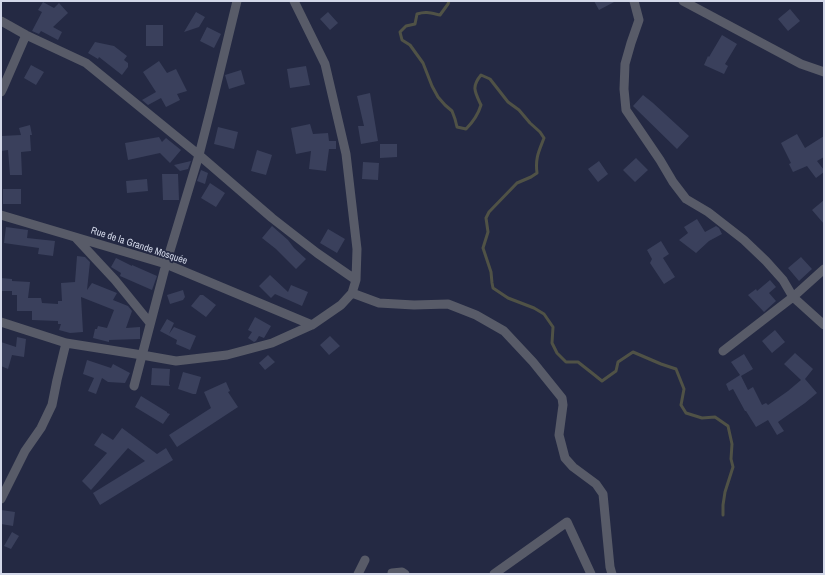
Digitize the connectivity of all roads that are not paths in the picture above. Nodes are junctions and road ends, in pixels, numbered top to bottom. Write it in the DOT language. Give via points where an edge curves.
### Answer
graph roads {
  1 [pos="238,1"];
  2 [pos="294,1"];
  3 [pos="634,1"];
  4 [pos="683,1"];
  5 [pos="1,21"];
  6 [pos="26,35"];
  7 [pos="824,72"];
  8 [pos="1,92"];
  9 [pos="199,155"];
  10 [pos="1,215"];
  11 [pos="74,236"];
  12 [pos="166,264"];
  13 [pos="824,269"];
  14 [pos="356,280"];
  15 [pos="352,294"];
  16 [pos="793,297"];
  17 [pos="1,322"];
  18 [pos="150,323"];
  19 [pos="312,325"];
  20 [pos="824,325"];
  21 [pos="66,343"];
  22 [pos="723,351"];
  23 [pos="142,355"];
  24 [pos="134,386"];
  25 [pos="1,499"];
  26 [pos="365,560"];
  27 [pos="358,574"];
  28 [pos="392,574"];
  29 [pos="405,574"];
  30 [pos="494,574"];
  31 [pos="591,574"];
  32 [pos="612,574"];
  1 -- 9 [label="street"];
  2 -- 14 [label="street" via="325,64 346,154 357,249"];
  3 -- 16 [label="street" via="639,20 625,64 626,110 686,199 708,212 744,240 783,280"];
  4 -- 7 [label="street" via="800,64"];
  5 -- 6 [label="street"];
  6 -- 8 [label="street"];
  6 -- 9 [label="street" via="86,63"];
  9 -- 12 [label="street"];
  9 -- 14 [label="street" via="272,218"];
  10 -- 11 [label="street, Rue de la Grande Mosquée"];
  11 -- 12 [label="street, Rue de la Grande Mosquée"];
  11 -- 18 [label="street"];
  12 -- 18 [label="street"];
  12 -- 19 [label="street, Rue de la Grande Mosquée"];
  13 -- 16 [label="street"];
  14 -- 15 [label="street"];
  15 -- 19 [label="street"];
  15 -- 32 [label="street" via="379,302 448,304 476,315 504,331 533,362 562,398 558,435 565,458 604,494"];
  16 -- 20 [label="street"];
  16 -- 22 [label="street"];
  17 -- 21 [label="street"];
  18 -- 23 [label="street"];
  19 -- 23 [label="street" via="272,343 227,355 176,361"];
  21 -- 23 [label="street"];
  21 -- 25 [label="street" via="52,405"];
  23 -- 24 [label="street"];
  26 -- 27 [label="street"];
  28 -- 29 [label="street"];
  30 -- 31 [label="street" via="567,522"];
}
